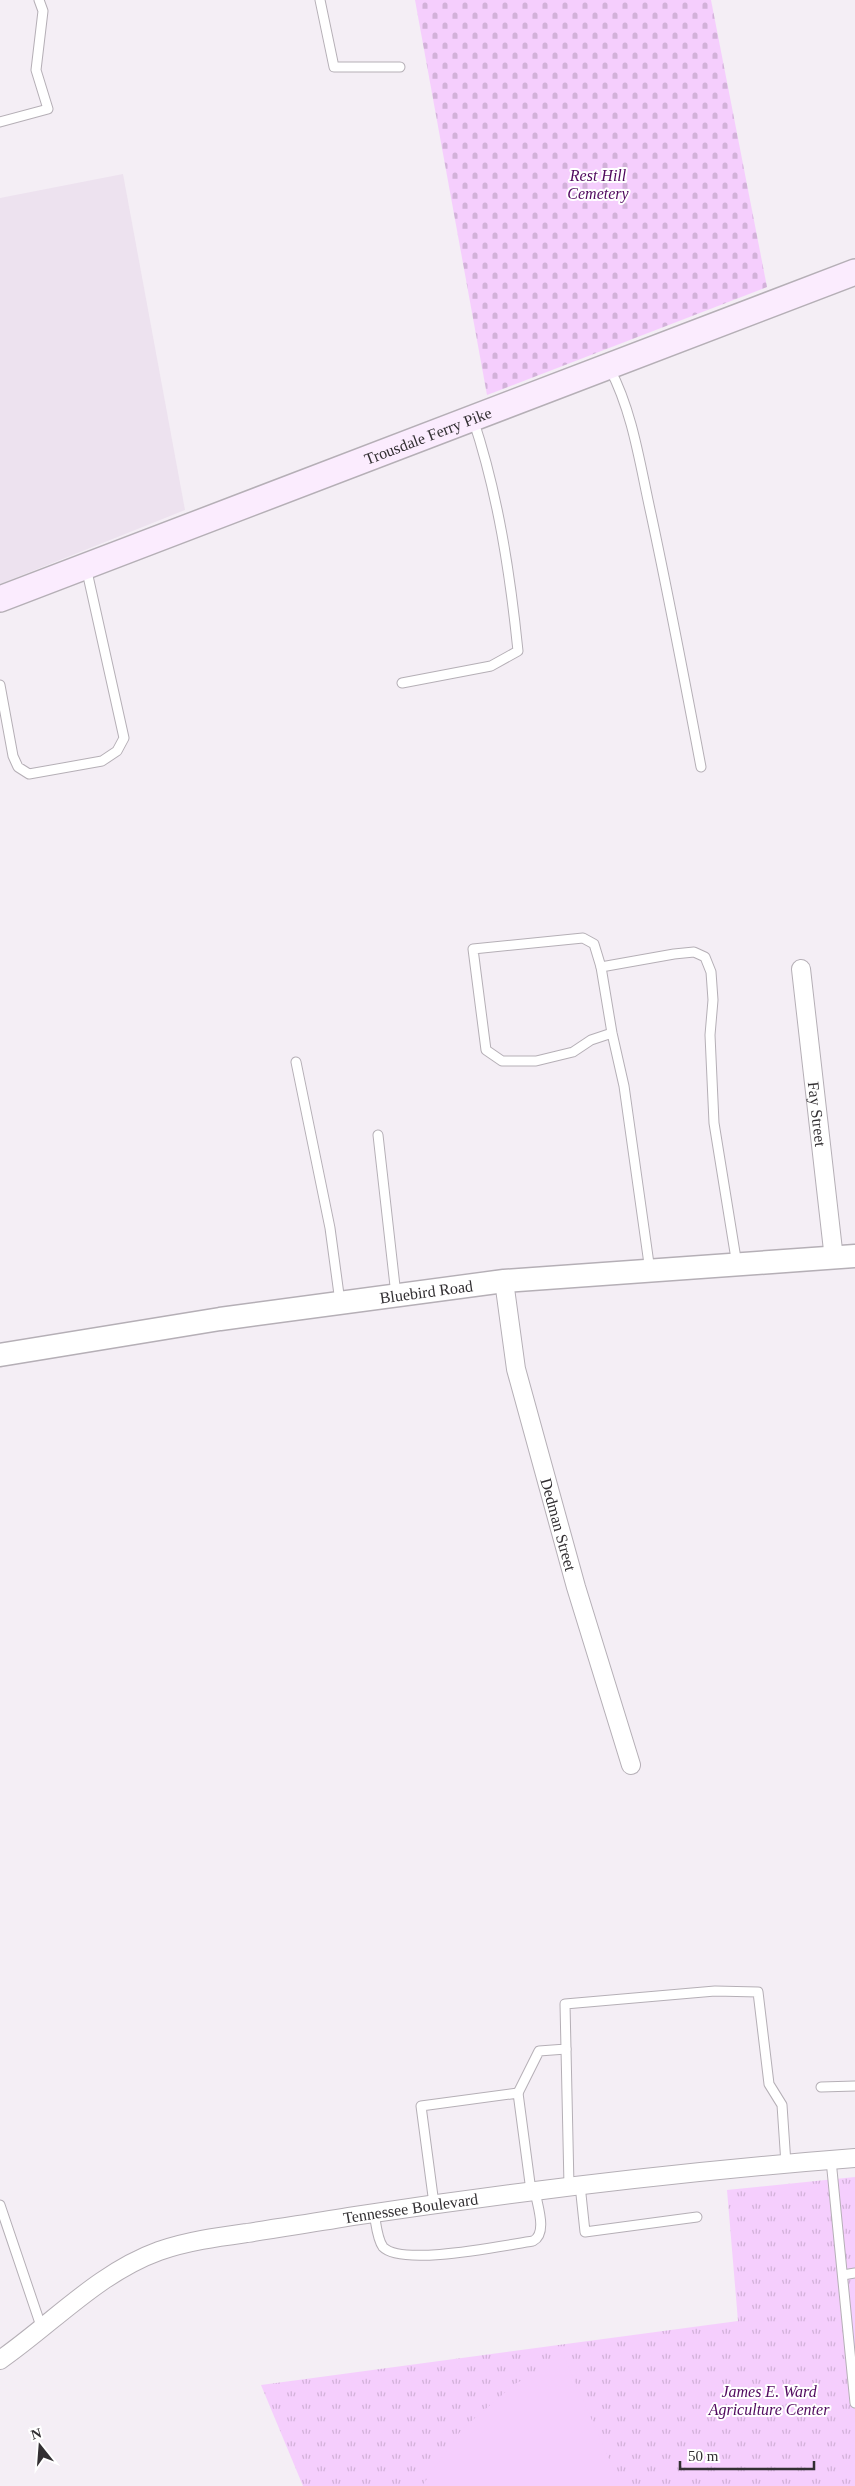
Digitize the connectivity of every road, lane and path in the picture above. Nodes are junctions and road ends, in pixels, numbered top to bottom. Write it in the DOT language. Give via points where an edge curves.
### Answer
graph roads {
  1 [pos="40,0"];
  2 [pos="320,0"];
  3 [pos="400,67"];
  4 [pos="0,122"];
  5 [pos="855,272"];
  6 [pos="608,366"];
  7 [pos="473,418"];
  8 [pos="86,567"];
  9 [pos="0,599"];
  10 [pos="402,683"];
  11 [pos="0,684"];
  12 [pos="701,767"];
  13 [pos="601,967"];
  14 [pos="801,969"];
  15 [pos="612,1033"];
  16 [pos="296,1062"];
  17 [pos="378,1135"];
  18 [pos="844,1257"];
  19 [pos="737,1265"];
  20 [pos="650,1271"];
  21 [pos="504,1281"];
  22 [pos="396,1295"];
  23 [pos="340,1303"];
  24 [pos="0,1355"];
  25 [pos="631,1765"];
  26 [pos="566,2050"];
  27 [pos="855,2086"];
  28 [pos="821,2087"];
  29 [pos="518,2092"];
  30 [pos="855,2158"];
  31 [pos="832,2160"];
  32 [pos="786,2164"];
  33 [pos="575,2186"];
  34 [pos="533,2191"];
  35 [pos="434,2204"];
  36 [pos="0,2205"];
  37 [pos="374,2213"];
  38 [pos="697,2217"];
  39 [pos="855,2274"];
  40 [pos="842,2275"];
  41 [pos="42,2329"];
  42 [pos="0,2360"];
  43 [pos="855,2403"];
  1 -- 4 [label="lane" via="43,11 36,70 48,109"];
  2 -- 3 [label="lane" via="334,67"];
  5 -- 6 [label="main road, Trousdale Ferry Pike"];
  6 -- 7 [label="main road, Trousdale Ferry Pike"];
  6 -- 12 [label="lane" via="620,387 634,435 677,634"];
  7 -- 8 [label="main road, Trousdale Ferry Pike"];
  7 -- 10 [label="lane" via="488,463 518,651 491,666"];
  8 -- 9 [label="main road, Trousdale Ferry Pike"];
  8 -- 11 [label="lane" via="124,738 118,751 102,761 29,774 18,767 13,756"];
  13 -- 15 [label="lane"];
  13 -- 15 [label="lane" via="594,944 583,938 472,949 486,1050 502,1061 536,1061 573,1052 591,1040"];
  13 -- 19 [label="lane" via="694,952 705,957 711,972 713,1000 710,1035 714,1123"];
  14 -- 18 [label="street, Fay Street"];
  15 -- 20 [label="lane" via="624,1086"];
  16 -- 23 [label="lane" via="330,1228"];
  17 -- 22 [label="lane"];
  18 -- 19 [label="street, Bluebird Road"];
  19 -- 20 [label="street, Bluebird Road"];
  20 -- 21 [label="street, Bluebird Road"];
  21 -- 22 [label="street, Bluebird Road"];
  21 -- 25 [label="street, Dedman Street" via="516,1369 576,1586"];
  22 -- 23 [label="street, Bluebird Road"];
  23 -- 24 [label="street, Bluebird Road"];
  26 -- 29 [label="lane" via="539,2051"];
  26 -- 32 [label="lane" via="566,2004 715,1991 758,1992 769,2084 782,2105"];
  26 -- 33 [label="lane"];
  27 -- 28 [label="lane"];
  29 -- 34 [label="lane"];
  29 -- 35 [label="lane" via="421,2106"];
  30 -- 31 [label="street, Tennessee Boulevard"];
  31 -- 32 [label="street, Tennessee Boulevard"];
  31 -- 40 [label="lane"];
  32 -- 33 [label="street, Tennessee Boulevard"];
  33 -- 34 [label="street, Tennessee Boulevard"];
  33 -- 38 [label="lane" via="585,2232"];
  34 -- 35 [label="street, Tennessee Boulevard"];
  34 -- 37 [label="lane" via="540,2223 537,2239 454,2253 392,2252 381,2243"];
  35 -- 37 [label="street, Tennessee Boulevard"];
  36 -- 41 [label="lane"];
  37 -- 41 [label="street, Tennessee Boulevard" via="206,2239 159,2251 98,2284"];
  39 -- 40 [label="lane"];
  40 -- 43 [label="lane"];
  41 -- 42 [label="street, Tennessee Boulevard"];
}
